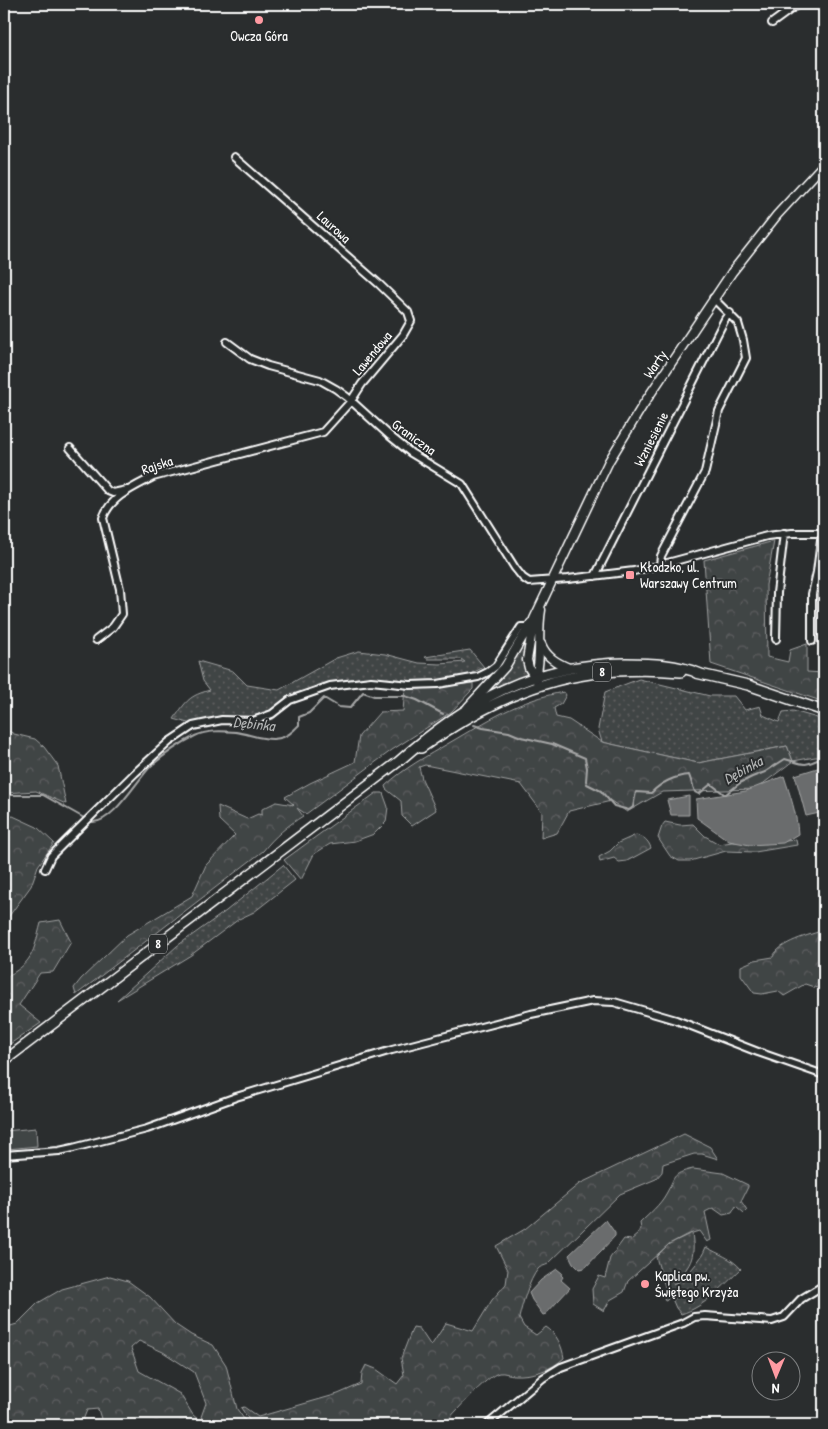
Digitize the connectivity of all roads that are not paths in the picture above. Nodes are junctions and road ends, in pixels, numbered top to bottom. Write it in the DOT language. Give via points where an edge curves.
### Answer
graph roads {
  1 [pos="798,4"];
  2 [pos="772,23"];
  3 [pos="234,157"];
  4 [pos="824,164"];
  5 [pos="713,298"];
  6 [pos="730,313"];
  7 [pos="411,321"];
  8 [pos="227,342"];
  9 [pos="351,401"];
  10 [pos="70,448"];
  11 [pos="130,489"];
  12 [pos="784,533"];
  13 [pos="823,533"];
  14 [pos="660,565"];
  15 [pos="595,576"];
  16 [pos="553,580"];
  17 [pos="543,602"];
  18 [pos="534,619"];
  19 [pos="529,627"];
  20 [pos="776,639"];
  21 [pos="96,640"];
  22 [pos="812,641"];
  23 [pos="540,643"];
  24 [pos="569,668"];
  25 [pos="668,668"];
  26 [pos="537,681"];
  27 [pos="467,708"];
  28 [pos="824,711"];
  29 [pos="451,723"];
  30 [pos="45,869"];
  31 [pos="4,1061"];
  32 [pos="824,1075"];
  33 [pos="4,1155"];
  34 [pos="824,1285"];
  35 [pos="487,1425"];
  1 -- 2 [label="street"];
  3 -- 7 [label="street, Laurowa" via="379,284 408,312"];
  4 -- 5 [label="main road, Warty" via="771,222"];
  5 -- 6 [label="street"];
  5 -- 16 [label="main road, Warty" via="620,441"];
  6 -- 14 [label="street" via="740,328 746,358 719,411 705,472 661,556"];
  6 -- 15 [label="street, Wzniesienie"];
  7 -- 9 [label="street, Lawendowa"];
  8 -- 9 [label="street, Graniczna" via="250,359 320,380"];
  9 -- 11 [label="street, Rajska" via="322,432 153,477"];
  9 -- 16 [label="street, Graniczna" via="411,453 462,484 523,578 529,582"];
  10 -- 11 [label="street" via="108,491"];
  11 -- 21 [label="street, Rajska" via="115,500 103,518 120,589 122,614 113,627"];
  12 -- 13 [label="street"];
  12 -- 14 [label="street"];
  12 -- 20 [label="street"];
  13 -- 22 [label="street" via="812,594"];
  14 -- 15 [label="street"];
  15 -- 16 [label="street"];
  16 -- 17 [label="main road, Warty"];
  17 -- 18 [label="main road, Warty"];
  17 -- 23 [label="main road, Warty"];
  18 -- 19 [label="main road"];
  18 -- 26 [label="main road, Warty" via="527,660"];
  19 -- 27 [label="main road" via="505,667"];
  19 -- 30 [label="street" via="521,627 496,666 478,677 438,684 371,681 330,686 290,700 272,714 253,721 222,720 193,726 169,742 135,773 66,841"];
  23 -- 24 [label="main road" via="552,659"];
  23 -- 26 [label="main road, Warty"];
  24 -- 25 [label="highway, 8" via="620,663"];
  24 -- 26 [label="highway, 8"];
  25 -- 26 [label="highway, 8" via="596,672"];
  25 -- 28 [label="highway, 8" via="741,683"];
  26 -- 27 [label="highway, 8" via="501,690"];
  26 -- 29 [label="highway, 8"];
  27 -- 29 [label="highway, 8"];
  29 -- 31 [label="highway, 8"];
  32 -- 33 [label="street" via="677,1021 614,1002 593,1001 392,1050 236,1097 147,1129 59,1151"];
  34 -- 35 [label="street" via="801,1299 784,1317 772,1320 694,1317 561,1367"];
}
